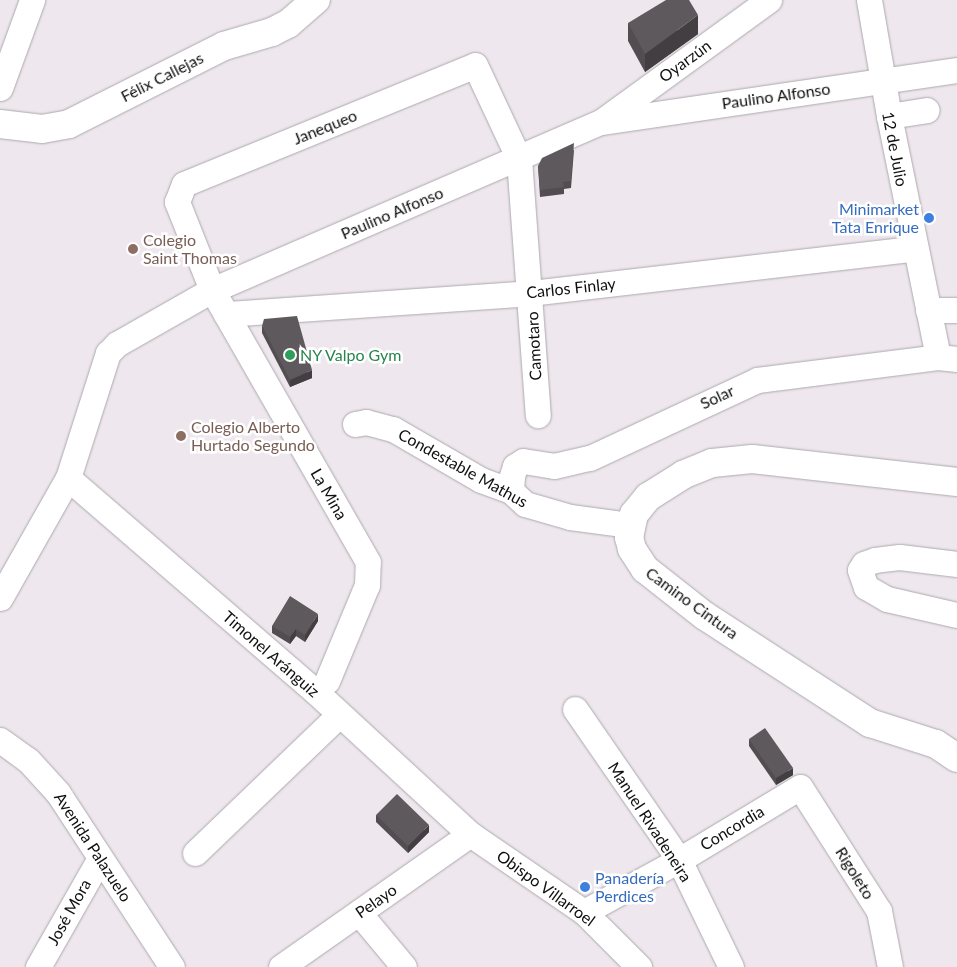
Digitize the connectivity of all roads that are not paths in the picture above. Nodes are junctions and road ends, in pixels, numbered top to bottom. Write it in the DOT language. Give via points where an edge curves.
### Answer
graph roads {
  1 [pos="32,0"];
  2 [pos="316,0"];
  3 [pos="768,0"];
  4 [pos="868,0"];
  5 [pos="957,70"];
  6 [pos="883,80"];
  7 [pos="0,88"];
  8 [pos="927,110"];
  9 [pos="888,116"];
  10 [pos="600,122"];
  11 [pos="0,124"];
  12 [pos="519,159"];
  13 [pos="914,248"];
  14 [pos="212,290"];
  15 [pos="531,293"];
  16 [pos="928,310"];
  17 [pos="957,310"];
  18 [pos="226,314"];
  19 [pos="947,358"];
  20 [pos="538,415"];
  21 [pos="355,424"];
  22 [pos="68,478"];
  23 [pos="957,482"];
  24 [pos="511,492"];
  25 [pos="630,525"];
  26 [pos="957,564"];
  27 [pos="0,598"];
  28 [pos="957,615"];
  29 [pos="327,681"];
  30 [pos="575,708"];
  31 [pos="339,716"];
  32 [pos="0,740"];
  33 [pos="957,758"];
  34 [pos="800,787"];
  35 [pos="470,834"];
  36 [pos="196,853"];
  37 [pos="100,858"];
  38 [pos="679,860"];
  39 [pos="584,912"];
  40 [pos="359,913"];
  41 [pos="38,967"];
  42 [pos="172,967"];
  43 [pos="281,967"];
  44 [pos="404,967"];
  45 [pos="639,967"];
  46 [pos="731,967"];
  47 [pos="890,967"];
  1 -- 7 [label="street"];
  2 -- 11 [label="main road, Félix Callejas" via="288,24 224,46 69,124 42,129"];
  3 -- 10 [label="street, Oyarzún"];
  4 -- 6 [label="street, 12 de Julio"];
  5 -- 6 [label="street, Paulino Alfonso"];
  6 -- 9 [label="street, 12 de Julio"];
  6 -- 10 [label="street, Paulino Alfonso"];
  8 -- 9 [label="street"];
  9 -- 13 [label="street, 12 de Julio"];
  10 -- 12 [label="street, Paulino Alfonso"];
  12 -- 14 [label="street, Paulino Alfonso"];
  12 -- 14 [label="street, Janequeo" via="475,65 184,184 177,202"];
  12 -- 15 [label="street, Camotaro"];
  13 -- 15 [label="street, Carlos Finlay"];
  13 -- 16 [label="street, 12 de Julio"];
  14 -- 18 [label="street, La Mina"];
  14 -- 22 [label="street, Paulino Alfonso" via="117,344 108,353"];
  15 -- 18 [label="street, Carlos Finlay"];
  15 -- 20 [label="street, Camotaro"];
  16 -- 17 [label="street"];
  16 -- 19 [label="street, 12 de Julio"];
  18 -- 29 [label="street, La Mina" via="368,562 367,585 360,608"];
  19 -- 24 [label="street, Solar" via="746,384 590,458 554,466 523,461 515,466"];
  21 -- 24 [label="street, Condestable Mathus" via="366,422 393,429 481,480"];
  22 -- 27 [label="street, Paulino Alfonso"];
  22 -- 31 [label="street, Timonel Aránguiz" via="317,693"];
  23 -- 25 [label="main road" via="752,459 712,464 683,475 648,497 634,514"];
  24 -- 25 [label="street, Condestable Mathus" via="525,504 548,512"];
  25 -- 33 [label="main road, Camino Cintura" via="632,549 644,569 706,616 870,723 936,744"];
  26 -- 28 [label="street" via="899,557 875,560 864,564 860,570 866,587 887,599"];
  30 -- 38 [label="street, Manuel Rivadeneira"];
  31 -- 35 [label="street, Timonel Aránguiz"];
  31 -- 36 [label="street"];
  32 -- 37 [label="street, Avenida Palazuelo" via="44,775"];
  34 -- 38 [label="street, Concordia"];
  34 -- 47 [label="street, Rigoleto" via="879,911"];
  35 -- 39 [label="street, Obispo Villarroel"];
  35 -- 40 [label="street, Pelayo"];
  37 -- 41 [label="street, José Mora"];
  37 -- 42 [label="street, Avenida Palazuelo"];
  38 -- 39 [label="street, Concordia"];
  38 -- 46 [label="street, Manuel Rivadeneira"];
  39 -- 45 [label="street, Obispo Villarroel"];
  40 -- 43 [label="street, Pelayo"];
  40 -- 44 [label="street"];
}
